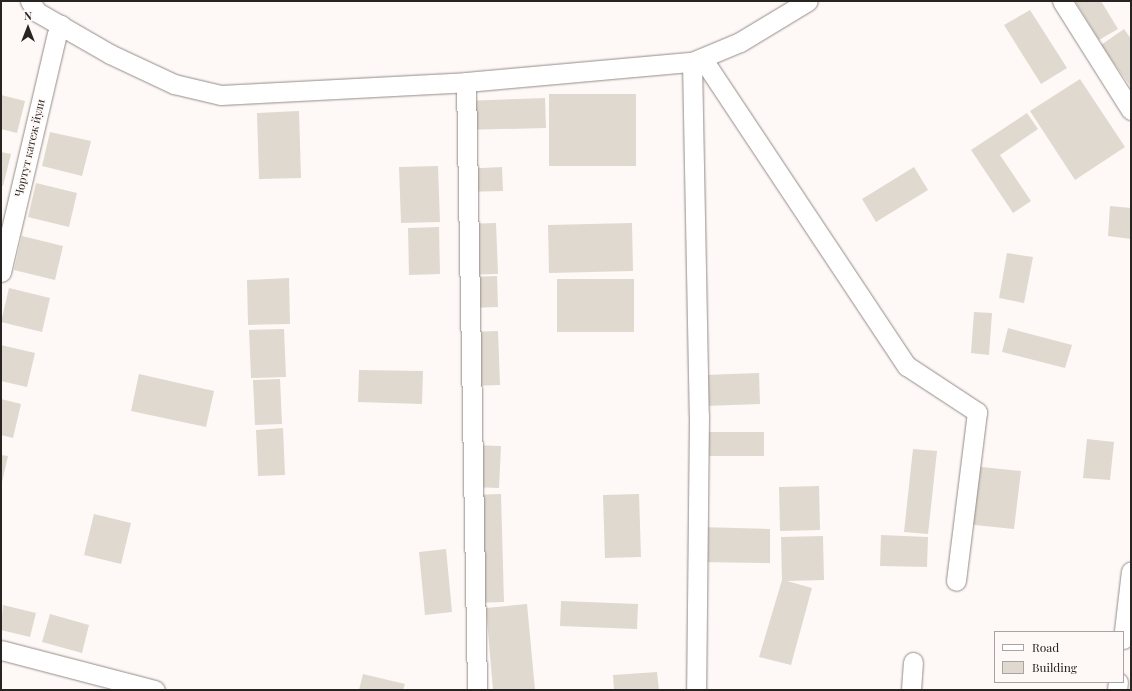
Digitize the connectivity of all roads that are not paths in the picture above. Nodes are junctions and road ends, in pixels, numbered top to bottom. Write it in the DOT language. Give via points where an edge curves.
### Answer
graph roads {
  1 [pos="808,1"];
  2 [pos="1062,1"];
  3 [pos="39,5"];
  4 [pos="61,26"];
  5 [pos="697,60"];
  6 [pos="466,82"];
  7 [pos="1131,110"];
  8 [pos="1,272"];
  9 [pos="1131,572"];
  10 [pos="956,581"];
  11 [pos="1124,631"];
  12 [pos="1,650"];
  13 [pos="913,662"];
  14 [pos="155,690"];
  15 [pos="478,690"];
  16 [pos="696,690"];
  17 [pos="911,690"];
  1 -- 5 [label="street" via="740,42"];
  2 -- 7 [label="street"];
  3 -- 4 [label="street"];
  4 -- 6 [label="street" via="110,54 174,84 221,96"];
  4 -- 8 [label="street, Чортут катеж йули"];
  5 -- 6 [label="street"];
  5 -- 10 [label="street" via="907,366 977,412"];
  5 -- 16 [label="street" via="699,415"];
  6 -- 15 [label="street"];
  9 -- 11 [label="street"];
  12 -- 14 [label="street"];
  13 -- 17 [label="street"];
}
